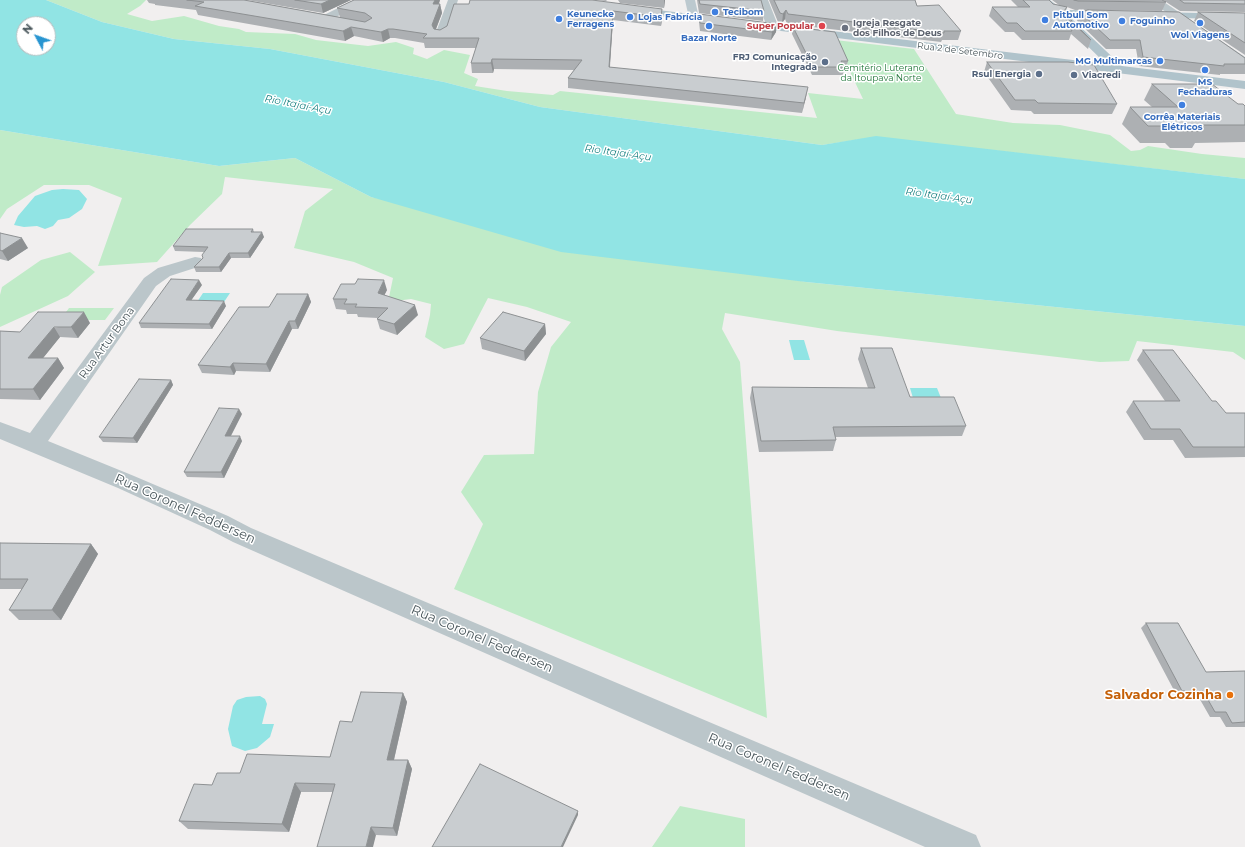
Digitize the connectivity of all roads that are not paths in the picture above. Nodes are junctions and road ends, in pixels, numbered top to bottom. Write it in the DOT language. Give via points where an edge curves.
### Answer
graph roads {
  1 [pos="362,0"];
  2 [pos="453,0"];
  3 [pos="690,0"];
  4 [pos="763,0"];
  5 [pos="1044,0"];
  6 [pos="1154,0"];
  7 [pos="625,9"];
  8 [pos="1087,14"];
  9 [pos="1123,14"];
  10 [pos="1145,15"];
  11 [pos="1175,15"];
  12 [pos="1245,16"];
  13 [pos="694,18"];
  14 [pos="338,22"];
  15 [pos="773,28"];
  16 [pos="441,35"];
  17 [pos="1245,63"];
  18 [pos="1119,70"];
  19 [pos="1245,85"];
  20 [pos="194,262"];
  21 [pos="0,430"];
  22 [pos="34,444"];
  23 [pos="964,847"];
  1 -- 14 [label="street" via="320,18"];
  2 -- 16 [label="street"];
  3 -- 13 [label="street"];
  4 -- 15 [label="street"];
  5 -- 8 [label="main road" via="1055,9"];
  6 -- 11 [label="street"];
  7 -- 13 [label="main road, Rua 2 de Setembro"];
  8 -- 9 [label="main road"];
  8 -- 18 [label="main road" via="1067,20"];
  10 -- 11 [label="main road"];
  11 -- 12 [label="main road"];
  11 -- 17 [label="street"];
  13 -- 15 [label="main road, Rua 2 de Setembro"];
  15 -- 18 [label="main road, Rua 2 de Setembro"];
  18 -- 19 [label="main road, Rua 2 de Setembro"];
  20 -- 22 [label="street, Rua Artur Bona" via="164,272 150,282"];
  21 -- 22 [label="street, Rua Coronel Feddersen"];
  22 -- 23 [label="street, Rua Coronel Feddersen"];
}
